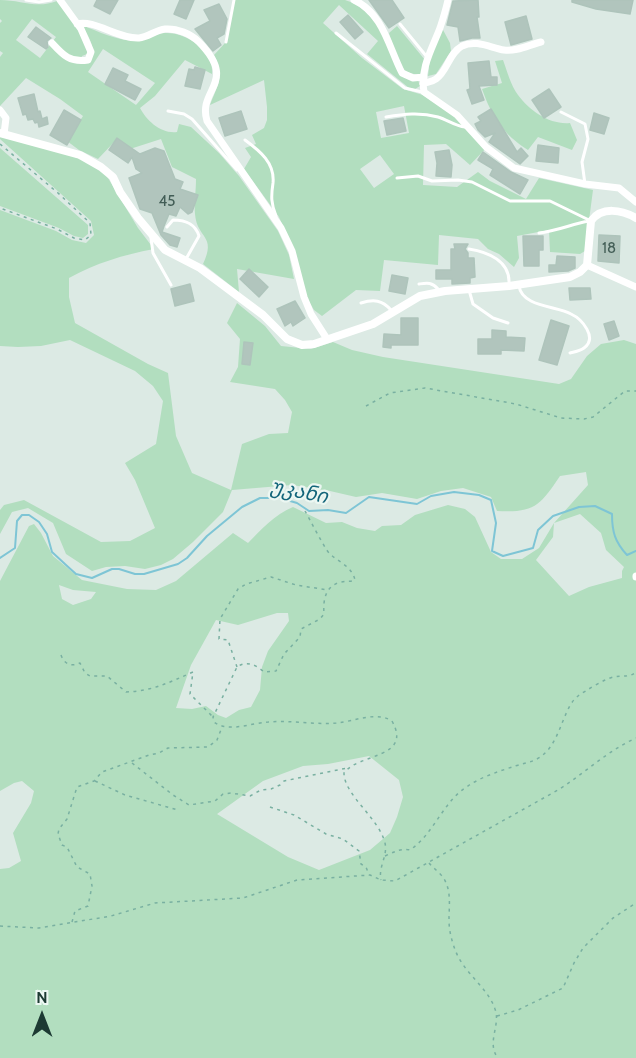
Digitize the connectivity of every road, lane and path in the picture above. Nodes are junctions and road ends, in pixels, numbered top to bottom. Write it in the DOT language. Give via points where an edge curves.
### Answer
graph roads {
  1 [pos="26,0"];
  2 [pos="51,0"];
  3 [pos="60,0"];
  4 [pos="234,0"];
  5 [pos="354,0"];
  6 [pos="448,0"];
  7 [pos="77,24"];
  8 [pos="399,24"];
  9 [pos="336,33"];
  10 [pos="226,42"];
  11 [pos="541,42"];
  12 [pos="52,43"];
  13 [pos="427,57"];
  14 [pos="424,84"];
  15 [pos="0,110"];
  16 [pos="168,111"];
  17 [pos="561,112"];
  18 [pos="386,117"];
  19 [pos="470,128"];
  20 [pos="2,134"];
  21 [pos="245,140"];
  22 [pos="0,144"];
  23 [pos="246,177"];
  24 [pos="397,178"];
  25 [pos="585,184"];
  26 [pos="636,202"];
  27 [pos="0,208"];
  28 [pos="636,218"];
  29 [pos="591,221"];
  30 [pos="167,227"];
  31 [pos="280,228"];
  32 [pos="539,233"];
  33 [pos="150,235"];
  34 [pos="469,249"];
  35 [pos="185,261"];
  36 [pos="586,265"];
  37 [pos="171,285"];
  38 [pos="419,285"];
  39 [pos="519,285"];
  40 [pos="509,286"];
  41 [pos="636,287"];
  42 [pos="469,289"];
  43 [pos="440,291"];
  44 [pos="361,303"];
  45 [pos="394,312"];
  46 [pos="507,323"];
  47 [pos="327,339"];
  48 [pos="570,353"];
  49 [pos="636,391"];
  50 [pos="366,406"];
  51 [pos="305,511"];
  52 [pos="329,590"];
  53 [pos="61,655"];
  54 [pos="237,667"];
  55 [pos="636,672"];
  56 [pos="213,717"];
  57 [pos="222,727"];
  58 [pos="636,738"];
  59 [pos="132,762"];
  60 [pos="348,768"];
  61 [pos="94,781"];
  62 [pos="270,807"];
  63 [pos="178,810"];
  64 [pos="385,856"];
  65 [pos="428,863"];
  66 [pos="370,875"];
  67 [pos="381,880"];
  68 [pos="636,903"];
  69 [pos="72,923"];
  70 [pos="0,926"];
  71 [pos="496,1016"];
  72 [pos="498,1058"];
  1 -- 2 [label="lane"];
  3 -- 7 [label="street"];
  4 -- 10 [label="lane"];
  5 -- 14 [label="street" via="362,3 387,37 402,73"];
  6 -- 13 [label="street"];
  7 -- 12 [label="street" via="88,42 88,60 64,57"];
  7 -- 23 [label="street" via="86,23 121,36 141,38 164,29 194,37 216,66 216,80 204,112 207,121"];
  8 -- 13 [label="lane"];
  9 -- 14 [label="lane" via="405,88"];
  11 -- 14 [label="street" via="515,50 463,45 438,78"];
  13 -- 14 [label="street"];
  14 -- 19 [label="street"];
  15 -- 20 [label="street" via="6,118"];
  16 -- 23 [label="lane" via="192,118"];
  17 -- 25 [label="lane" via="585,124"];
  18 -- 19 [label="lane" via="425,114"];
  19 -- 25 [label="street" via="486,147 514,168"];
  20 -- 33 [label="street" via="80,155 101,167 113,177"];
  21 -- 31 [label="lane" via="268,161 273,174 271,205"];
  22 -- 27 [label="path" via="90,224 91,235 85,240 74,238"];
  23 -- 31 [label="street"];
  24 -- 29 [label="lane" via="418,176 432,181 472,182 510,201 550,201"];
  25 -- 26 [label="street" via="619,188"];
  28 -- 29 [label="street" via="615,211 595,215"];
  29 -- 32 [label="lane"];
  29 -- 36 [label="street"];
  30 -- 35 [label="lane" via="172,220 179,220 196,227 196,243"];
  31 -- 47 [label="street" via="292,251 311,314"];
  33 -- 35 [label="street" via="165,250"];
  33 -- 37 [label="lane" via="153,253"];
  34 -- 40 [label="lane" via="499,260"];
  35 -- 47 [label="street" via="263,315 287,339 302,345"];
  36 -- 39 [label="street" via="570,277"];
  36 -- 41 [label="street"];
  38 -- 43 [label="lane" via="428,283"];
  39 -- 40 [label="street"];
  39 -- 48 [label="lane" via="523,296 544,307 570,313 583,322 589,331 589,342"];
  40 -- 42 [label="street"];
  42 -- 43 [label="street"];
  42 -- 46 [label="lane" via="473,304"];
  43 -- 45 [label="street" via="420,296"];
  44 -- 45 [label="lane" via="377,301"];
  45 -- 47 [label="street"];
  49 -- 50 [label="path" via="625,391 593,417 584,419 561,418 516,404 425,388 390,393"];
  51 -- 52 [label="path" via="328,552 355,576 353,582 339,583"];
  52 -- 54 [label="path" via="324,614 301,629 300,637 284,654 276,671 264,672 252,664"];
  52 -- 54 [label="path" via="271,577 238,589 220,619 219,639 228,640"];
  53 -- 56 [label="path" via="67,664 80,663 85,673 107,676 126,692 169,684 193,672 190,694"];
  54 -- 56 [label="path"];
  55 -- 64 [label="path" via="625,678 614,677 576,697 547,752 536,761 516,765 467,786 420,844"];
  56 -- 57 [label="path"];
  57 -- 59 [label="path" via="217,740 208,747 168,748"];
  57 -- 60 [label="path" via="271,721 336,723 381,716 392,721 396,738 387,751"];
  58 -- 65 [label="path" via="603,756 566,786"];
  59 -- 60 [label="path" via="189,805 215,801 223,794 250,796 284,781"];
  59 -- 61 [label="path" via="102,772"];
  60 -- 64 [label="path" via="344,780 380,831"];
  61 -- 63 [label="path" via="124,795"];
  61 -- 69 [label="path" via="77,787 58,834 77,867 92,878 88,906 75,911"];
  62 -- 66 [label="path" via="343,840 359,851"];
  64 -- 67 [label="path" via="379,873"];
  65 -- 67 [label="path" via="395,881"];
  65 -- 71 [label="path" via="442,876 449,891 450,932 457,955 491,1000"];
  66 -- 67 [label="path"];
  66 -- 69 [label="path" via="297,879 243,898 155,903"];
  68 -- 71 [label="path" via="583,948 564,988"];
  69 -- 70 [label="path" via="39,928"];
  71 -- 72 [label="path" via="492,1043"];
}
